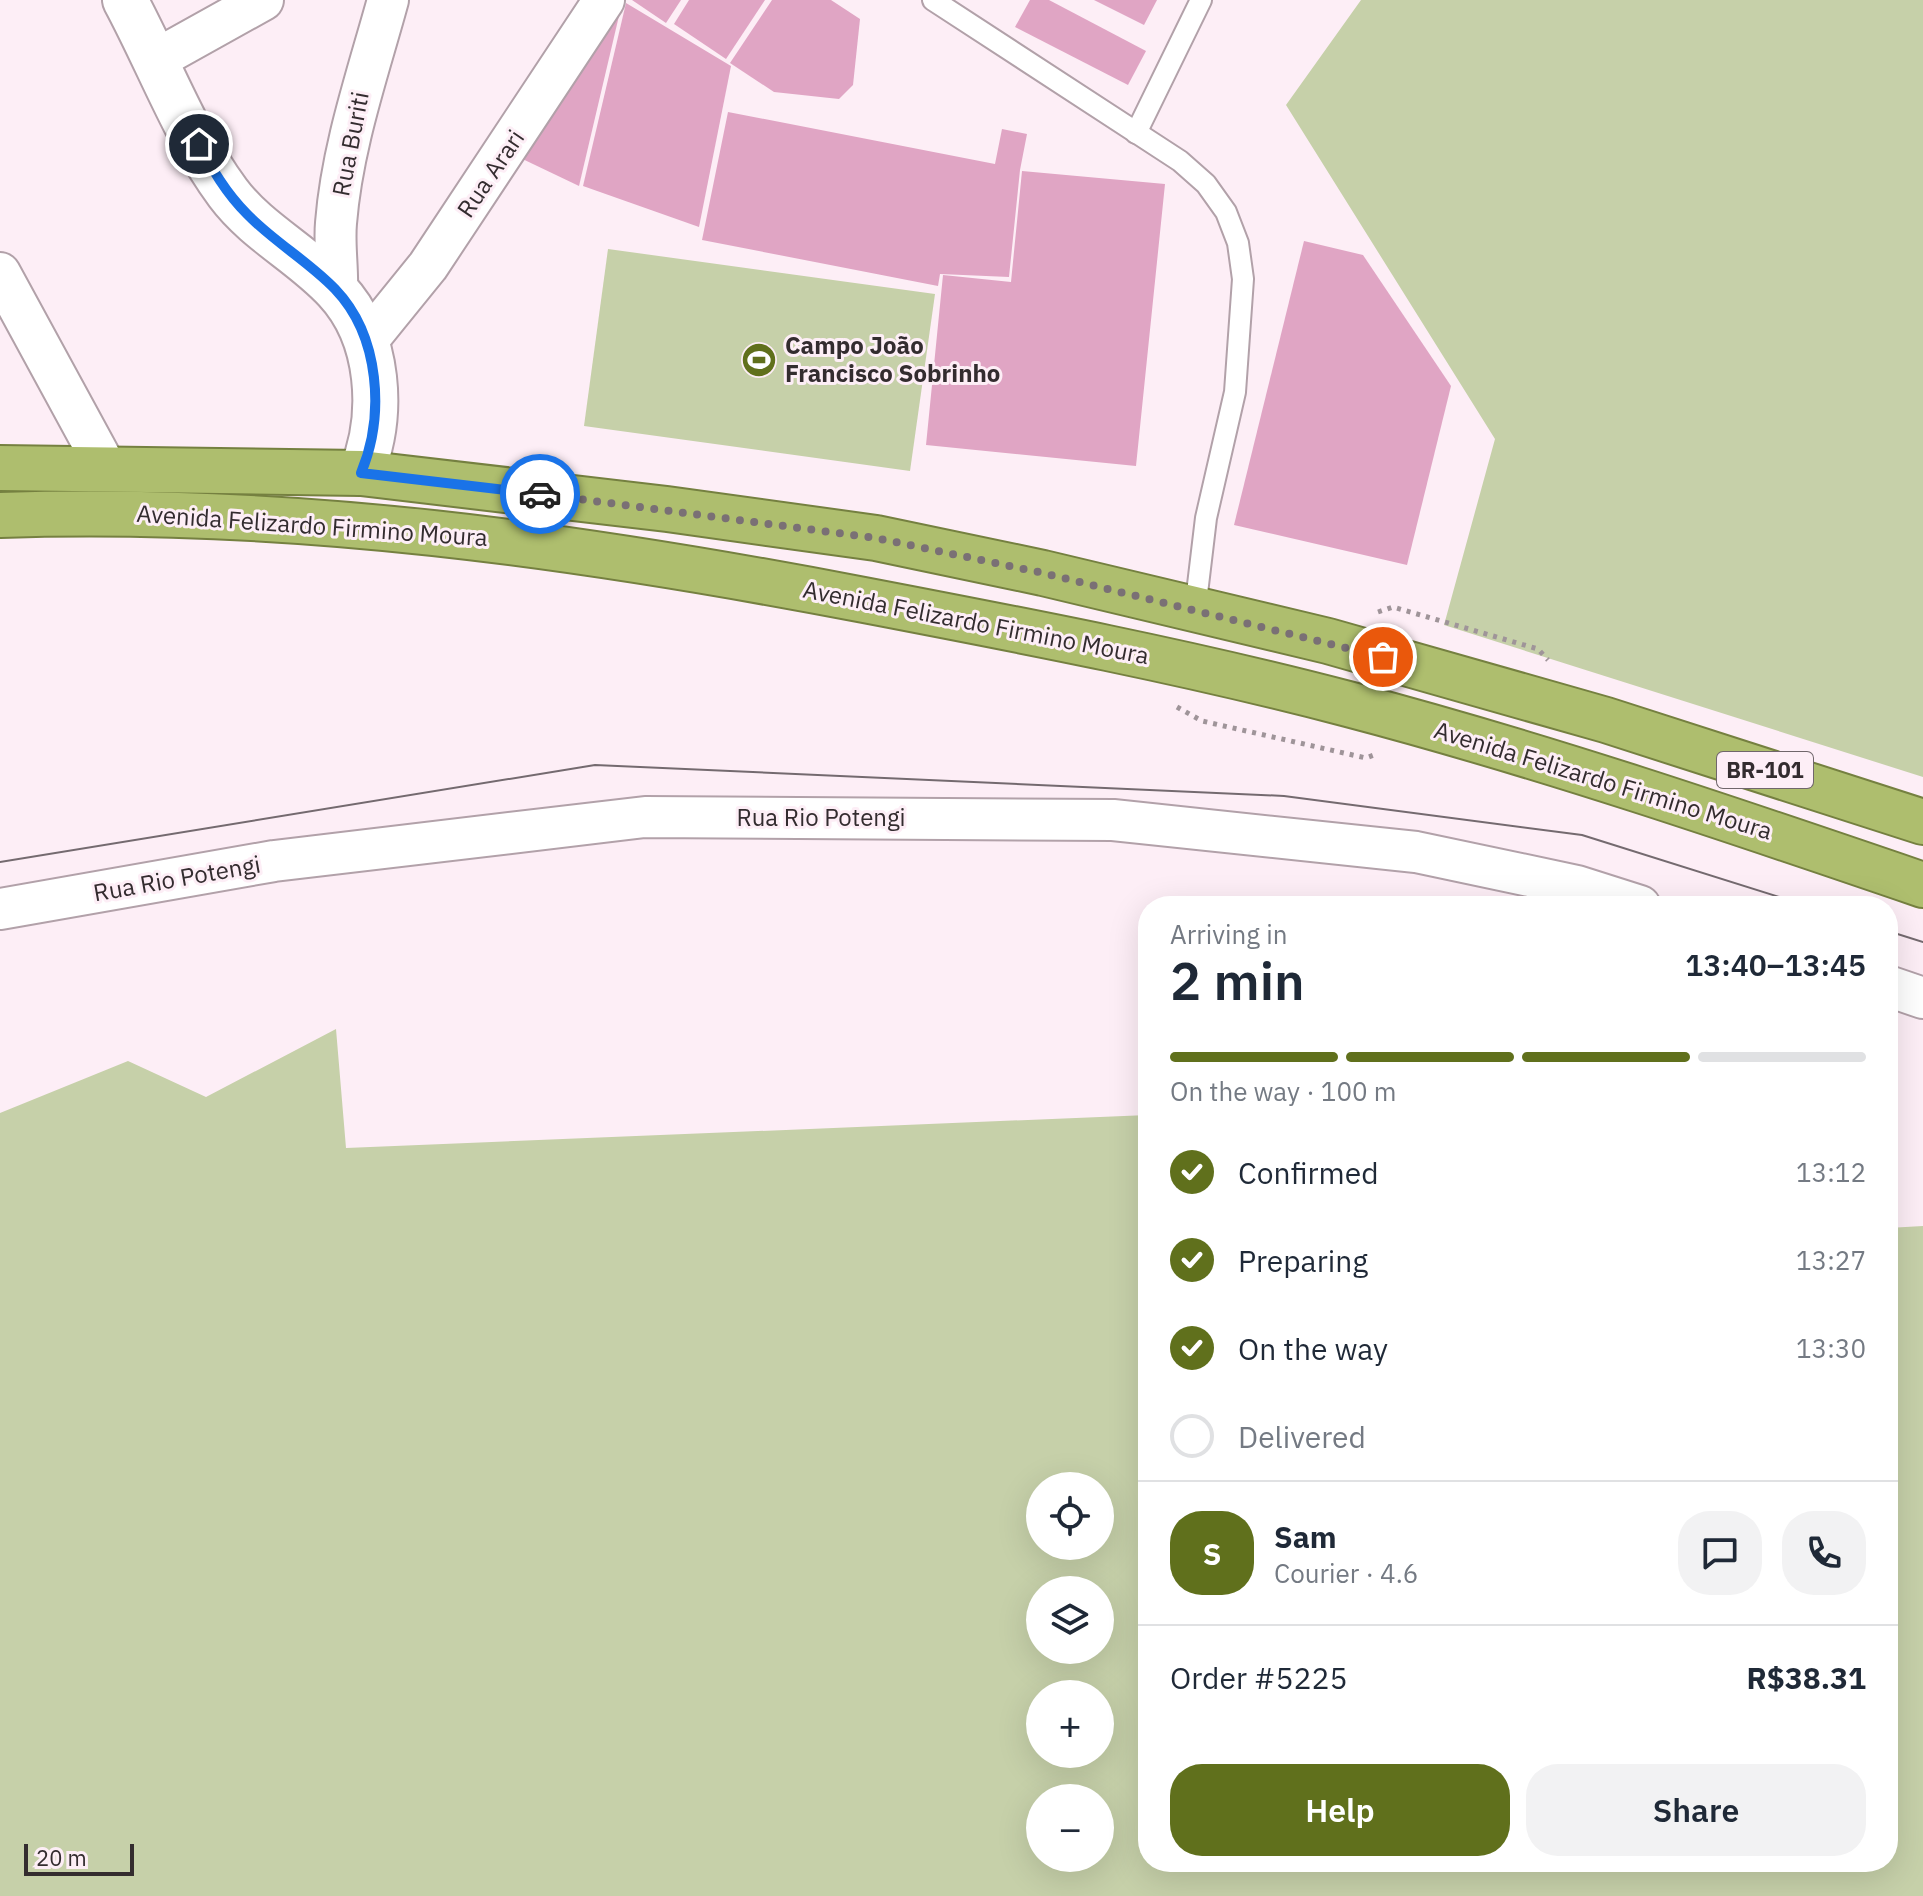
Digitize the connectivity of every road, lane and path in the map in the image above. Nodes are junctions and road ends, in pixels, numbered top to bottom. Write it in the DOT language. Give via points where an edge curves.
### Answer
graph roads {
  1 [pos="125,0"];
  2 [pos="263,0"];
  3 [pos="388,0"];
  4 [pos="604,0"];
  5 [pos="933,0"];
  6 [pos="1201,0"];
  7 [pos="157,59"];
  8 [pos="1136,133"];
  9 [pos="0,273"];
  10 [pos="337,291"];
  11 [pos="368,340"];
  12 [pos="105,466"];
  13 [pos="0,468"];
  14 [pos="361,473"];
  15 [pos="0,515"];
  16 [pos="1195,610"];
  17 [pos="1163,700"];
  18 [pos="1378,752"];
  19 [pos="1923,822"];
  20 [pos="1923,885"];
  21 [pos="1608,896"];
  22 [pos="0,909"];
  23 [pos="1898,989"];
  24 [pos="1923,998"];
  1 -- 7 [label="street"];
  2 -- 7 [label="street"];
  3 -- 10 [label="street, Rua Buriti" via="364,76 340,192"];
  4 -- 11 [label="street, Rua Arari" via="428,266"];
  5 -- 8 [label="lane"];
  6 -- 8 [label="lane"];
  7 -- 10 [label="street" via="229,194"];
  8 -- 16 [label="lane" via="1206,184 1226,212 1238,243 1243,279 1235,392 1206,518"];
  9 -- 12 [label="street"];
  10 -- 11 [label="street"];
  11 -- 14 [label="street" via="375,386 373,425"];
  12 -- 13 [label="highway, Avenida Felizardo Firmino Moura / BR-101"];
  12 -- 14 [label="highway, Avenida Felizardo Firmino Moura / BR-101"];
  14 -- 16 [label="highway, Avenida Felizardo Firmino Moura / BR-101" via="876,538"];
  15 -- 20 [label="highway, Avenida Felizardo Firmino Moura / BR-101" via="173,515 477,535 1009,625 1346,704 1546,760"];
  16 -- 19 [label="highway, Avenida Felizardo Firmino Moura / BR-101" via="1328,641 1606,720"];
  17 -- 18 [label="path" via="1202,721 1366,758"];
  21 -- 22 [label="street, Rua Rio Potengi" via="1416,852 1113,820 645,817 274,861"];
  23 -- 24 [label="street"];
}
